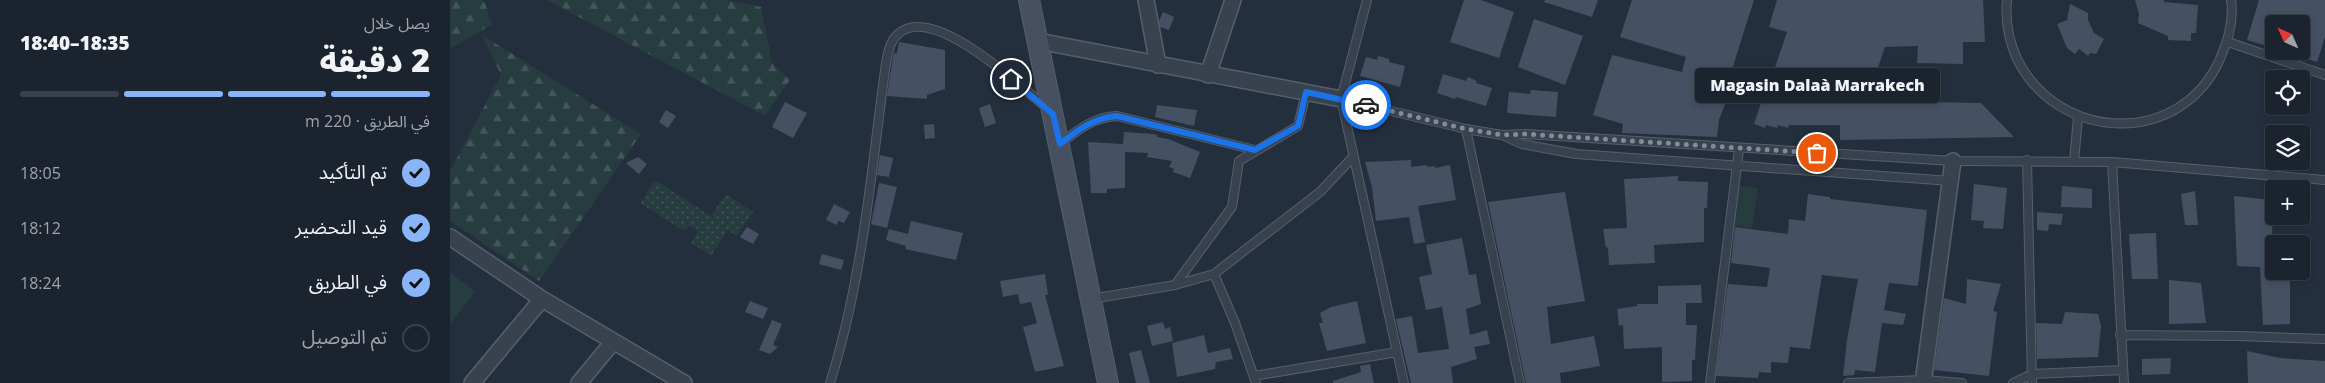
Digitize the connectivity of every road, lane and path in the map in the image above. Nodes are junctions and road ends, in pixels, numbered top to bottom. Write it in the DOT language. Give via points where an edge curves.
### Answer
graph roads {
  1 [pos="1029,0"];
  2 [pos="1146,0"];
  3 [pos="1233,0"];
  4 [pos="1367,0"];
  5 [pos="2008,0"];
  6 [pos="2231,0"];
  7 [pos="1038,41"];
  8 [pos="2228,42"];
  9 [pos="1158,65"];
  10 [pos="1208,75"];
  11 [pos="2325,75"];
  12 [pos="1306,92"];
  13 [pos="1341,99"];
  14 [pos="1053,114"];
  15 [pos="2078,117"];
  16 [pos="1466,129"];
  17 [pos="1502,135"];
  18 [pos="1060,144"];
  19 [pos="1739,149"];
  20 [pos="1255,150"];
  21 [pos="1352,158"];
  22 [pos="2027,160"];
  23 [pos="1953,161"];
  24 [pos="2074,161"];
  25 [pos="2112,162"];
  26 [pos="1736,164"];
  27 [pos="2325,180"];
  28 [pos="1951,181"];
  29 [pos="450,238"];
  30 [pos="1214,274"];
  31 [pos="1175,285"];
  32 [pos="542,298"];
  33 [pos="1091,299"];
  34 [pos="2120,335"];
  35 [pos="2325,340"];
  36 [pos="613,342"];
  37 [pos="1397,352"];
  38 [pos="2123,370"];
  39 [pos="2032,374"];
  40 [pos="1255,380"];
  41 [pos="677,381"];
  42 [pos="1923,382"];
  43 [pos="472,383"];
  44 [pos="579,383"];
  45 [pos="830,383"];
  46 [pos="1108,383"];
  47 [pos="1404,383"];
  48 [pos="1520,383"];
  49 [pos="1710,383"];
  50 [pos="1848,383"];
  51 [pos="1962,383"];
  52 [pos="2013,383"];
  53 [pos="2032,383"];
  54 [pos="2124,383"];
  1 -- 7 [label="street"];
  2 -- 9 [label="street"];
  3 -- 10 [label="street"];
  4 -- 13 [label="lane"];
  5 -- 15 [label="lane" via="2006,12 2011,46 2026,76 2049,100"];
  6 -- 8 [label="lane"];
  7 -- 9 [label="street"];
  7 -- 14 [label="street"];
  8 -- 11 [label="lane"];
  8 -- 15 [label="lane" via="2215,70 2195,94 2169,112 2140,122 2109,124"];
  9 -- 10 [label="street"];
  10 -- 12 [label="street"];
  12 -- 13 [label="street"];
  12 -- 20 [label="lane" via="1298,126"];
  13 -- 16 [label="lane"];
  13 -- 21 [label="lane"];
  14 -- 18 [label="street"];
  14 -- 45 [label="lane" via="1011,79 942,32 919,27 898,34 888,54 858,270"];
  15 -- 24 [label="lane"];
  16 -- 17 [label="lane"];
  16 -- 48 [label="lane"];
  17 -- 19 [label="lane"];
  17 -- 26 [label="lane" via="1522,144 1576,154"];
  18 -- 20 [label="lane" via="1088,123 1106,116 1117,116"];
  18 -- 33 [label="street"];
  19 -- 23 [label="lane"];
  19 -- 26 [label="lane"];
  20 -- 31 [label="lane" via="1239,161 1232,207"];
  21 -- 30 [label="lane" via="1320,192"];
  21 -- 37 [label="lane"];
  22 -- 23 [label="lane"];
  22 -- 24 [label="lane"];
  22 -- 39 [label="lane"];
  23 -- 28 [label="street"];
  24 -- 25 [label="lane"];
  25 -- 27 [label="lane"];
  25 -- 34 [label="lane"];
  26 -- 28 [label="lane"];
  26 -- 49 [label="lane"];
  28 -- 42 [label="street"];
  29 -- 32 [label="street"];
  30 -- 31 [label="lane"];
  30 -- 40 [label="lane"];
  31 -- 33 [label="lane"];
  32 -- 36 [label="street"];
  32 -- 43 [label="street"];
  33 -- 46 [label="street"];
  34 -- 35 [label="lane"];
  34 -- 38 [label="lane"];
  36 -- 41 [label="street"];
  36 -- 44 [label="street"];
  37 -- 40 [label="lane"];
  37 -- 47 [label="lane"];
  38 -- 39 [label="lane"];
  38 -- 54 [label="lane"];
  39 -- 52 [label="lane"];
  39 -- 53 [label="lane"];
  42 -- 50 [label="lane"];
  42 -- 51 [label="lane"];
}
